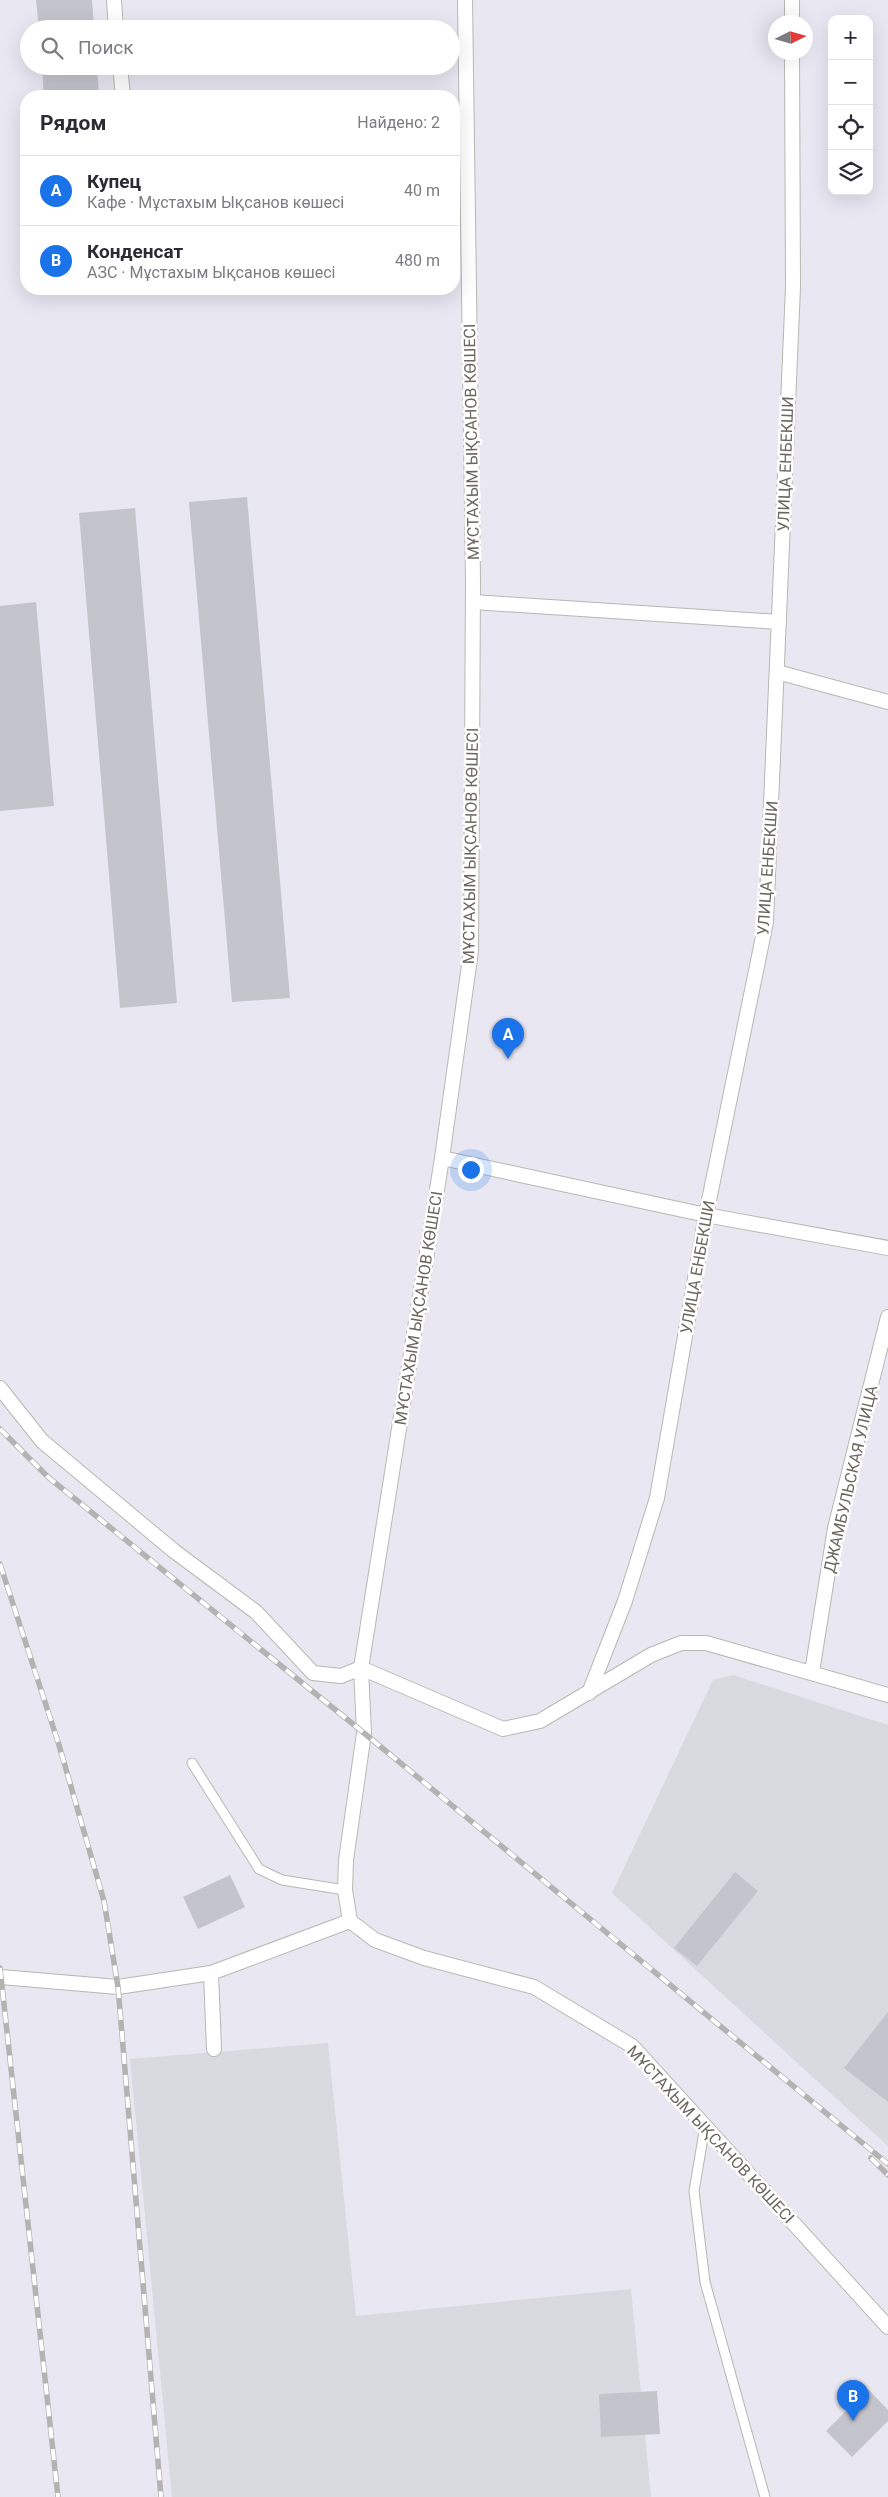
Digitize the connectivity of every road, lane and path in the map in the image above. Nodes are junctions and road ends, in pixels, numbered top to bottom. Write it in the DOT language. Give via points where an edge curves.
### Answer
graph roads {
  1 [pos="114,0"];
  2 [pos="465,0"];
  3 [pos="792,0"];
  4 [pos="792,15"];
  5 [pos="115,20"];
  6 [pos="792,60"];
  7 [pos="121,75"];
  8 [pos="123,90"];
  9 [pos="474,602"];
  10 [pos="779,622"];
  11 [pos="777,672"];
  12 [pos="888,702"];
  13 [pos="442,1158"];
  14 [pos="706,1215"];
  15 [pos="888,1248"];
  16 [pos="888,1317"];
  17 [pos="0,1388"];
  18 [pos="361,1668"];
  19 [pos="812,1672"];
  20 [pos="589,1693"];
  21 [pos="888,1695"];
  22 [pos="192,1763"];
  23 [pos="345,1890"];
  24 [pos="350,1921"];
  25 [pos="211,1973"];
  26 [pos="1,1977"];
  27 [pos="214,2049"];
  28 [pos="705,2126"];
  29 [pos="888,2327"];
  30 [pos="765,2497"];
  1 -- 5 [label="street"];
  2 -- 9 [label="street, МҰСТАХЫМ ЫҚСАНОВ КӨШЕСІ"];
  3 -- 4 [label="street"];
  6 -- 10 [label="street, УЛИЦА ЕНБЕКШИ" via="793,287"];
  7 -- 8 [label="street"];
  9 -- 10 [label="street"];
  9 -- 13 [label="street, МҰСТАХЫМ ЫҚСАНОВ КӨШЕСІ" via="471,951"];
  10 -- 11 [label="street, УЛИЦА ЕНБЕКШИ"];
  11 -- 12 [label="street"];
  11 -- 14 [label="street, УЛИЦА ЕНБЕКШИ" via="766,922"];
  13 -- 14 [label="street"];
  13 -- 18 [label="street, МҰСТАХЫМ ЫҚСАНОВ КӨШЕСІ"];
  14 -- 15 [label="street"];
  14 -- 20 [label="street, УЛИЦА ЕНБЕКШИ" via="657,1498 625,1602"];
  16 -- 19 [label="street, ДЖАМБУЛЬСКАЯ УЛИЦА" via="835,1528"];
  17 -- 18 [label="street" via="42,1441 174,1551 256,1612 314,1673 341,1676"];
  18 -- 20 [label="street" via="503,1729 540,1721"];
  18 -- 23 [label="street, МҰСТАХЫМ ЫҚСАНОВ КӨШЕСІ" via="364,1733 346,1860"];
  19 -- 20 [label="street" via="706,1643 681,1643 651,1655"];
  19 -- 21 [label="street"];
  22 -- 23 [label="lane" via="259,1869 282,1880"];
  23 -- 24 [label="street, МҰСТАХЫМ ЫҚСАНОВ КӨШЕСІ"];
  24 -- 25 [label="street"];
  24 -- 28 [label="street, МҰСТАХЫМ ЫҚСАНОВ КӨШЕСІ" via="375,1940 424,1958 534,1987 632,2046"];
  25 -- 26 [label="street" via="118,1987"];
  25 -- 27 [label="street"];
  28 -- 29 [label="street, МҰСТАХЫМ ЫҚСАНОВ КӨШЕСІ"];
  28 -- 30 [label="lane" via="694,2191 705,2282"];
}
